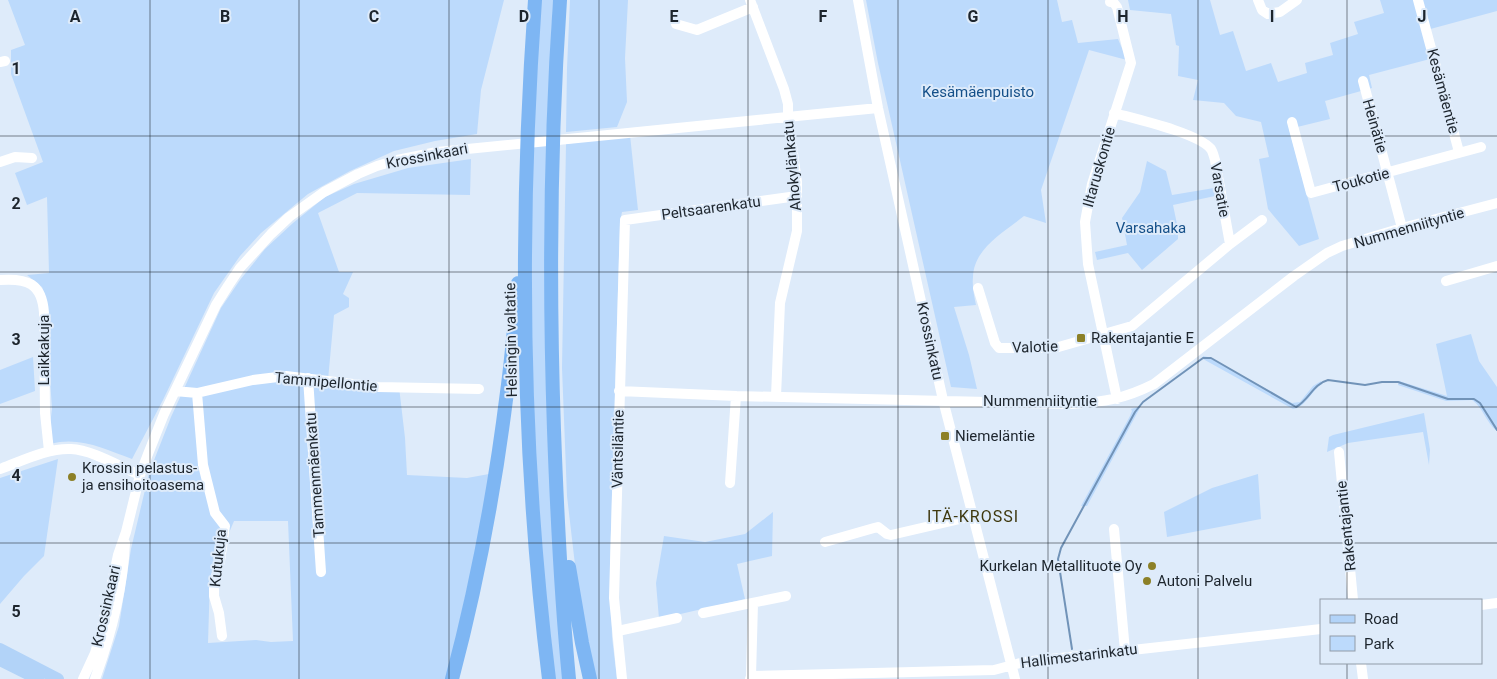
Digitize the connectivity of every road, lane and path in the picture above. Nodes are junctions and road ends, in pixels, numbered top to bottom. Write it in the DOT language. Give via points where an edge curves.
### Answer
graph roads {
  1 [pos="535,0"];
  2 [pos="560,0"];
  3 [pos="858,0"];
  4 [pos="1258,0"];
  5 [pos="1298,0"];
  6 [pos="1418,0"];
  7 [pos="1110,2"];
  8 [pos="752,4"];
  9 [pos="676,24"];
  10 [pos="1362,81"];
  11 [pos="878,108"];
  12 [pos="1114,113"];
  13 [pos="788,117"];
  14 [pos="1292,122"];
  15 [pos="1482,147"];
  16 [pos="1460,152"];
  17 [pos="32,158"];
  18 [pos="0,162"];
  19 [pos="1388,172"];
  20 [pos="797,196"];
  21 [pos="1497,203"];
  22 [pos="525,220"];
  23 [pos="625,220"];
  24 [pos="1262,220"];
  25 [pos="1402,228"];
  26 [pos="1230,244"];
  27 [pos="1497,266"];
  28 [pos="0,280"];
  29 [pos="1446,281"];
  30 [pos="978,288"];
  31 [pos="1103,336"];
  32 [pos="308,378"];
  33 [pos="479,389"];
  34 [pos="175,391"];
  35 [pos="619,391"];
  36 [pos="197,393"];
  37 [pos="736,396"];
  38 [pos="776,396"];
  39 [pos="1117,399"];
  40 [pos="942,400"];
  41 [pos="49,451"];
  42 [pos="1339,452"];
  43 [pos="0,468"];
  44 [pos="140,475"];
  45 [pos="730,483"];
  46 [pos="557,501"];
  47 [pos="973,516"];
  48 [pos="1114,529"];
  49 [pos="126,532"];
  50 [pos="825,542"];
  51 [pos="321,572"];
  52 [pos="786,596"];
  53 [pos="1353,599"];
  54 [pos="753,603"];
  55 [pos="1497,603"];
  56 [pos="1482,606"];
  57 [pos="703,613"];
  58 [pos="677,618"];
  59 [pos="1320,629"];
  60 [pos="618,631"];
  61 [pos="222,636"];
  62 [pos="0,649"];
  63 [pos="1125,651"];
  64 [pos="0,660"];
  65 [pos="1361,664"];
  66 [pos="1011,665"];
  67 [pos="887,676"];
  68 [pos="750,678"];
  69 [pos="38,679"];
  70 [pos="58,679"];
  71 [pos="83,679"];
  72 [pos="95,679"];
  73 [pos="452,679"];
  74 [pos="549,679"];
  75 [pos="569,679"];
  76 [pos="590,679"];
  77 [pos="622,679"];
  78 [pos="1014,679"];
  79 [pos="1363,679"];
  1 -- 22 [label="highway, Helsingin valtatie"];
  2 -- 46 [label="highway" via="550,239"];
  3 -- 11 [label="street, Krossinkatu"];
  4 -- 5 [label="street" via="1264,13 1272,14"];
  6 -- 16 [label="street, Kesämäentie"];
  7 -- 12 [label="street, Iltaruskontie" via="1118,7 1131,58"];
  8 -- 9 [label="street" via="697,30"];
  8 -- 13 [label="street, Ahokylänkatu" via="784,88"];
  10 -- 19 [label="street, Heinätie"];
  11 -- 13 [label="street, Krossinkaari"];
  11 -- 40 [label="street, Krossinkatu"];
  12 -- 26 [label="street, Varsatie" via="1180,132 1210,149 1215,160"];
  12 -- 31 [label="street, Iltaruskontie" via="1092,184 1085,222 1087,256"];
  13 -- 20 [label="street, Ahokylänkatu"];
  13 -- 34 [label="street, Krossinkaari" via="437,152 397,160 358,174 307,203 271,234 232,280 216,305"];
  14 -- 19 [label="street, Toukotie" via="1311,193"];
  15 -- 16 [label="street, Toukotie"];
  16 -- 19 [label="street, Toukotie"];
  17 -- 18 [label="street" via="15,157"];
  19 -- 25 [label="street, Heinätie"];
  20 -- 23 [label="street, Peltsaarenkatu"];
  20 -- 38 [label="street, Ahokylänkatu" via="796,231 780,303"];
  21 -- 25 [label="street, Nummenniityntie"];
  22 -- 73 [label="highway" via="507,392 490,508"];
  22 -- 74 [label="highway, Helsingin valtatie" via="530,454"];
  23 -- 35 [label="street, Väntsiläntie"];
  24 -- 26 [label="street, Varsatie"];
  25 -- 39 [label="street, Nummenniityntie" via="1342,246 1320,257 1154,384"];
  26 -- 31 [label="street, Varsatie" via="1136,324"];
  27 -- 29 [label="street"];
  28 -- 41 [label="street, Laikkakuja" via="25,281 38,291 42,300 44,413"];
  30 -- 31 [label="street, Valotie" via="999,348 1046,349"];
  31 -- 39 [label="street, Iltaruskontie"];
  32 -- 33 [label="street, Tammipellontie" via="378,387"];
  32 -- 36 [label="street, Tammipellontie" via="261,378"];
  32 -- 51 [label="street, Tammenmäenkatu"];
  34 -- 36 [label="street, Tammipellontie"];
  34 -- 44 [label="street, Krossinkaari"];
  35 -- 37 [label="street, Nummenniityntie"];
  35 -- 60 [label="street, Väntsiläntie" via="614,598"];
  36 -- 61 [label="street, Kutukuja" via="208,489 215,513 225,526 214,584"];
  37 -- 38 [label="street, Nummenniityntie"];
  37 -- 45 [label="street"];
  38 -- 40 [label="street, Nummenniityntie"];
  39 -- 40 [label="street, Nummenniityntie" via="1071,404"];
  40 -- 47 [label="street, Krossinkatu"];
  41 -- 43 [label="street"];
  41 -- 44 [label="street" via="80,450"];
  42 -- 53 [label="street, Rakentajantie"];
  44 -- 49 [label="street, Krossinkaari"];
  46 -- 75 [label="highway"];
  46 -- 76 [label="highway"];
  47 -- 50 [label="street" via="891,535 878,527"];
  47 -- 66 [label="street, Krossinkatu"];
  48 -- 63 [label="street"];
  49 -- 71 [label="street, Krossinkaari" via="99,639"];
  49 -- 72 [label="street, Krossinkaari" via="121,588 110,638"];
  52 -- 54 [label="street"];
  54 -- 57 [label="street"];
  54 -- 68 [label="street"];
  55 -- 56 [label="street"];
  58 -- 60 [label="street"];
  59 -- 63 [label="street, Hallimestarinkatu"];
  60 -- 77 [label="street, Väntsiläntie"];
  62 -- 70 [label="main road"];
  63 -- 66 [label="street, Hallimestarinkatu"];
  64 -- 69 [label="main road"];
  65 -- 79 [label="street"];
  66 -- 67 [label="street, Hallimestarinkatu" via="994,670"];
  66 -- 78 [label="street, Krossinkatu"];
  67 -- 68 [label="street, Hallimestarinkatu"];
}
